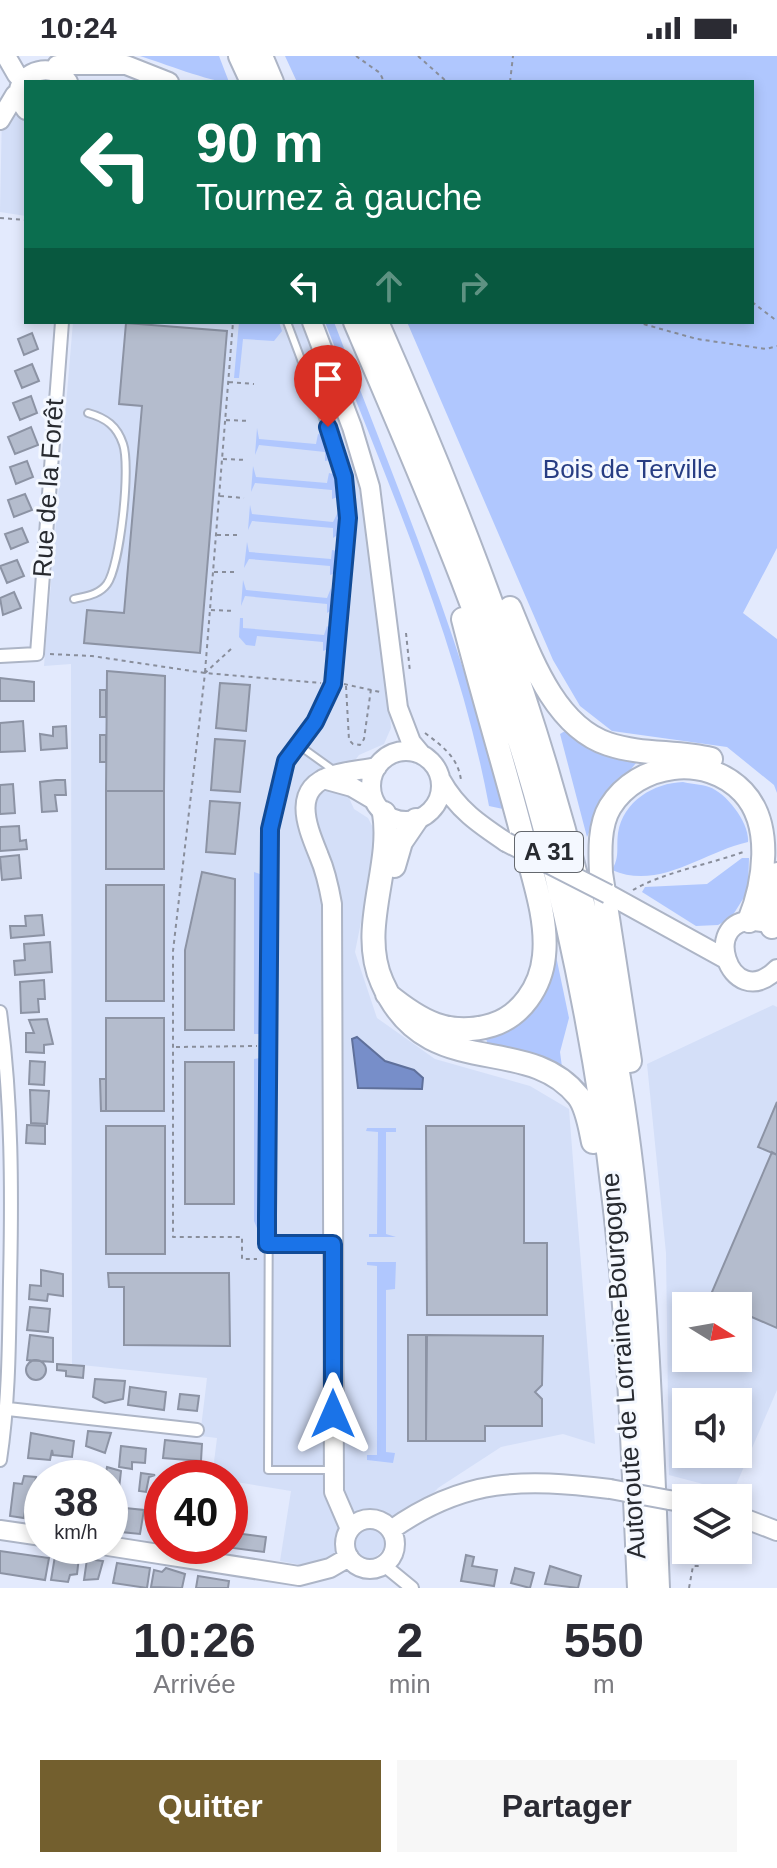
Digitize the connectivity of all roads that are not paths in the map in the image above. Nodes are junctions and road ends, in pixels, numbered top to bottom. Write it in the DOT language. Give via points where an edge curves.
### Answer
graph roads {
  1 [pos="6,56"];
  2 [pos="240,56"];
  3 [pos="261,56"];
  4 [pos="24,64"];
  5 [pos="57,65"];
  6 [pos="97,66"];
  7 [pos="67,80"];
  8 [pos="80,80"];
  9 [pos="165,80"];
  10 [pos="251,80"];
  11 [pos="271,80"];
  12 [pos="22,104"];
  13 [pos="2,118"];
  14 [pos="62,324"];
  15 [pos="288,324"];
  16 [pos="313,324"];
  17 [pos="356,324"];
  18 [pos="378,324"];
  19 [pos="88,413"];
  20 [pos="437,513"];
  21 [pos="476,554"];
  22 [pos="74,599"];
  23 [pos="0,656"];
  24 [pos="398,708"];
  25 [pos="297,744"];
  26 [pos="421,754"];
  27 [pos="379,764"];
  28 [pos="331,777"];
  29 [pos="441,780"];
  30 [pos="379,806"];
  31 [pos="420,818"];
  32 [pos="473,820"];
  33 [pos="777,842"];
  34 [pos="777,874"];
  35 [pos="376,920"];
  36 [pos="749,921"];
  37 [pos="774,930"];
  38 [pos="676,932"];
  39 [pos="728,934"];
  40 [pos="724,958"];
  41 [pos="773,977"];
  42 [pos="387,994"];
  43 [pos="0,1012"];
  44 [pos="633,1179"];
  45 [pos="614,1203"];
  46 [pos="267,1244"];
  47 [pos="333,1244"];
  48 [pos="8,1409"];
  49 [pos="197,1430"];
  50 [pos="0,1460"];
  51 [pos="333,1470"];
  52 [pos="672,1500"];
  53 [pos="752,1521"];
  54 [pos="356,1524"];
  55 [pos="0,1530"];
  56 [pos="391,1530"];
  57 [pos="777,1531"];
  58 [pos="24,1533"];
  59 [pos="128,1549"];
  60 [pos="349,1557"];
  61 [pos="384,1565"];
  62 [pos="412,1588"];
  63 [pos="639,1588"];
  64 [pos="658,1588"];
  1 -- 4 [label="street"];
  2 -- 10 [label="highway"];
  3 -- 11 [label="highway"];
  4 -- 5 [label="street"];
  4 -- 12 [label="street"];
  5 -- 6 [label="street"];
  5 -- 7 [label="street"];
  6 -- 8 [label="street"];
  6 -- 9 [label="street" via="143,69"];
  12 -- 13 [label="street"];
  14 -- 23 [label="street, Rue de la Forêt" via="37,654"];
  15 -- 25 [label="lane" via="328,427 345,485 348,518 333,684"];
  16 -- 24 [label="street" via="370,487"];
  17 -- 20 [label="highway, Autoroute de Lorraine-Bourgogne / A 31"];
  18 -- 21 [label="highway, Autoroute de Lorraine-Bourgogne / A 31"];
  19 -- 22 [label="lane" via="114,426 126,465 115,570 96,594"];
  20 -- 42 [label="highway" via="537,891 544,956 523,1007 499,1023 470,1032 439,1027"];
  20 -- 45 [label="highway, Autoroute de Lorraine-Bourgogne / A 31" via="480,625 543,826 592,1054"];
  21 -- 33 [label="highway" via="493,567 532,656 571,723 608,744 684,752 720,762 752,782"];
  21 -- 44 [label="highway, Autoroute de Lorraine-Bourgogne / A 31" via="563,821 605,1001"];
  24 -- 26 [label="street"];
  24 -- 27 [label="street"];
  25 -- 28 [label="lane"];
  25 -- 46 [label="lane" via="279,781 270,829"];
  26 -- 27 [label="street" via="405,751"];
  26 -- 29 [label="street"];
  27 -- 28 [label="street"];
  27 -- 30 [label="street" via="371,783"];
  28 -- 30 [label="street"];
  28 -- 47 [label="street" via="305,798 303,814 328,878 332,904"];
  29 -- 31 [label="street" via="440,797"];
  29 -- 32 [label="street"];
  30 -- 31 [label="street" via="399,820"];
  30 -- 35 [label="highway" via="387,839"];
  31 -- 32 [label="street"];
  31 -- 35 [label="highway" via="401,842"];
  32 -- 38 [label="street, bridge"];
  34 -- 37 [label="highway"];
  35 -- 42 [label="highway" via="374,950"];
  36 -- 37 [label="street"];
  36 -- 39 [label="street"];
  36 -- 44 [label="highway" via="759,897 762,832 743,792 712,774 688,768 648,772 631,783 609,808 600,845 641,1152"];
  38 -- 39 [label="street"];
  38 -- 40 [label="street"];
  39 -- 40 [label="street"];
  40 -- 41 [label="street" via="737,976"];
  42 -- 45 [label="highway" via="404,1020 429,1040 526,1065 558,1078 580,1097"];
  43 -- 48 [label="street" via="10,1090"];
  44 -- 64 [label="highway, Autoroute de Lorraine-Bourgogne / A 31"];
  45 -- 63 [label="highway, Autoroute de Lorraine-Bourgogne / A 31"];
  46 -- 47 [label="lane"];
  46 -- 51 [label="lane" via="268,1470"];
  47 -- 51 [label="street"];
  48 -- 49 [label="street"];
  48 -- 50 [label="street"];
  51 -- 54 [label="street" via="334,1492"];
  52 -- 56 [label="street, bridge" via="610,1489 492,1484 433,1503"];
  53 -- 57 [label="street"];
  54 -- 56 [label="street" via="379,1520"];
  54 -- 60 [label="street" via="345,1543"];
  55 -- 58 [label="street"];
  56 -- 61 [label="street" via="395,1545"];
  59 -- 60 [label="street" via="299,1576"];
  60 -- 61 [label="street" via="360,1567"];
  61 -- 62 [label="street"];
}
